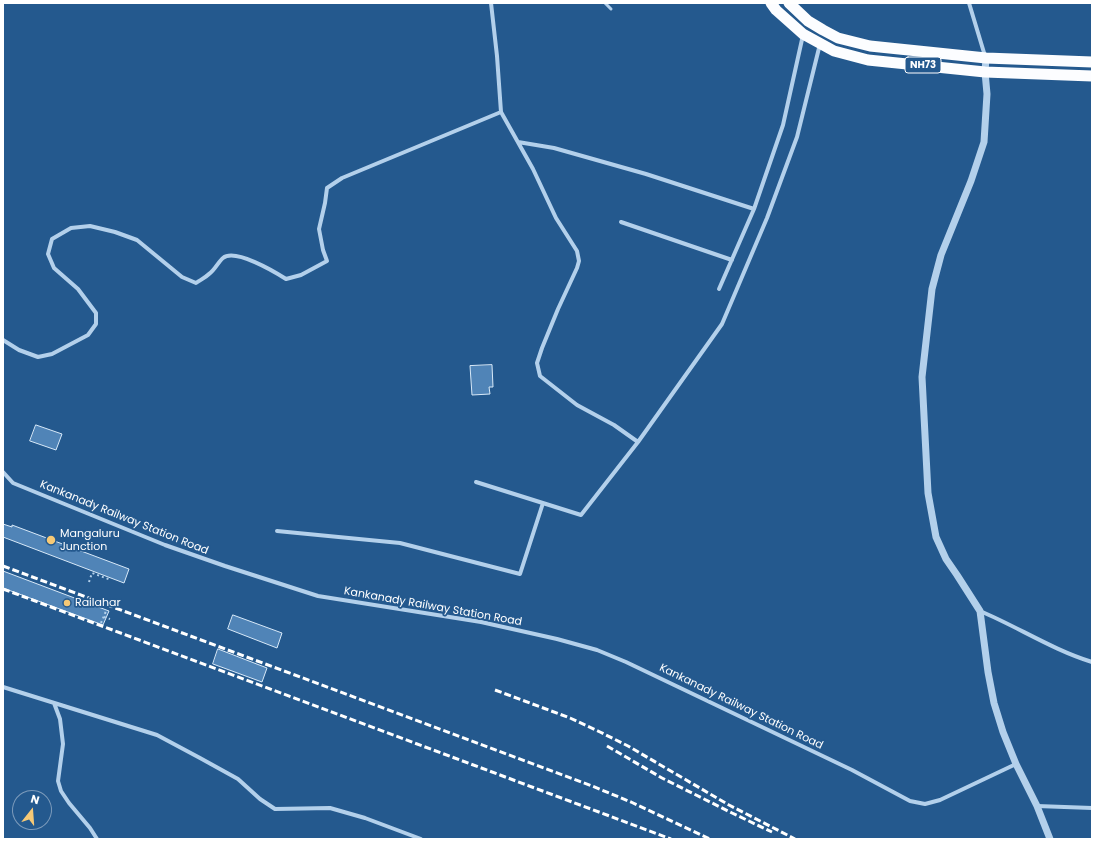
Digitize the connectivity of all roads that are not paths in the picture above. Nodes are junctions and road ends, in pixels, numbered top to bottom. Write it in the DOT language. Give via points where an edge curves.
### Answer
graph roads {
  1 [pos="491,3"];
  2 [pos="606,3"];
  3 [pos="771,3"];
  4 [pos="789,3"];
  5 [pos="969,3"];
  6 [pos="611,9"];
  7 [pos="803,34"];
  8 [pos="820,44"];
  9 [pos="986,58"];
  10 [pos="1092,62"];
  11 [pos="985,72"];
  12 [pos="1092,76"];
  13 [pos="501,112"];
  14 [pos="518,142"];
  15 [pos="754,209"];
  16 [pos="621,222"];
  17 [pos="732,260"];
  18 [pos="719,289"];
  19 [pos="3,340"];
  20 [pos="638,442"];
  21 [pos="3,472"];
  22 [pos="476,482"];
  23 [pos="543,503"];
  24 [pos="277,531"];
  25 [pos="980,611"];
  26 [pos="1092,662"];
  27 [pos="3,687"];
  28 [pos="54,703"];
  29 [pos="1016,764"];
  30 [pos="1036,806"];
  31 [pos="1092,808"];
  32 [pos="97,839"];
  33 [pos="421,839"];
  34 [pos="1050,839"];
  1 -- 13 [label="street"];
  2 -- 6 [label="lane"];
  3 -- 7 [label="highway, NH73"];
  4 -- 9 [label="highway, NH73" via="808,21 838,38 870,46"];
  5 -- 9 [label="street"];
  7 -- 8 [label="highway, NH73"];
  7 -- 15 [label="street" via="783,125"];
  8 -- 11 [label="highway, NH73" via="834,51 868,60"];
  8 -- 20 [label="street" via="797,137 767,218 722,324"];
  9 -- 10 [label="highway, NH73"];
  9 -- 11 [label="street"];
  11 -- 12 [label="highway, NH73"];
  11 -- 25 [label="street" via="984,142 941,254 932,289 922,377 928,493 936,537 946,559"];
  13 -- 14 [label="street"];
  13 -- 19 [label="street" via="342,178 327,188 319,229 327,261 301,275 286,279 244,258 231,255 224,257 209,274 196,283 182,277 137,240 90,226 71,228 52,239 48,254 54,268 78,290 96,313 96,324 88,335 52,354 38,357 19,350"];
  14 -- 15 [label="street" via="554,148"];
  14 -- 20 [label="street" via="556,218 577,252 579,261 537,363 540,376 577,405 614,425"];
  15 -- 17 [label="street"];
  16 -- 17 [label="street"];
  17 -- 18 [label="street"];
  20 -- 23 [label="street" via="580,514"];
  21 -- 29 [label="street, Kankanady Railway Station Road" via="13,483 165,545 318,596 481,622 597,650 633,665 910,800 925,804 940,800"];
  22 -- 23 [label="street"];
  23 -- 24 [label="street" via="520,574 400,543"];
  25 -- 26 [label="street" via="1069,654"];
  25 -- 29 [label="street" via="994,703"];
  27 -- 28 [label="street"];
  28 -- 32 [label="street" via="60,718 63,744 58,781 61,791"];
  28 -- 33 [label="street" via="157,735 238,779 275,809 330,808"];
  29 -- 30 [label="street"];
  30 -- 31 [label="street"];
  30 -- 34 [label="street"];
}
